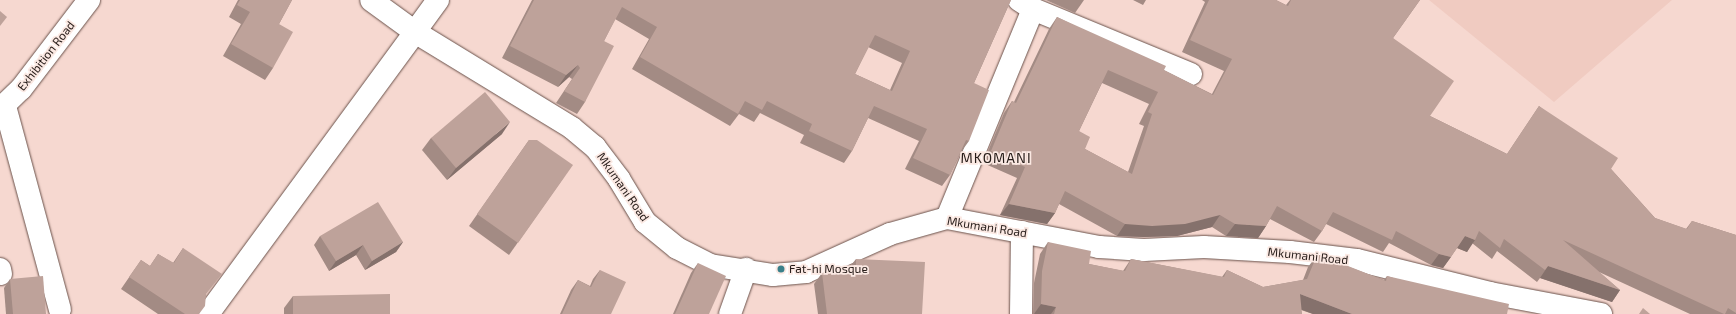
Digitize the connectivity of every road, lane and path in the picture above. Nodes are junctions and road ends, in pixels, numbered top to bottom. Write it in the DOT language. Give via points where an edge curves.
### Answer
graph roads {
  1 [pos="89,0"];
  2 [pos="371,0"];
  3 [pos="438,0"];
  4 [pos="1026,4"];
  5 [pos="415,32"];
  6 [pos="1191,74"];
  7 [pos="2,107"];
  8 [pos="947,218"];
  9 [pos="1022,232"];
  10 [pos="746,269"];
  11 [pos="60,310"];
  12 [pos="208,314"];
  13 [pos="730,314"];
  14 [pos="1021,314"];
  15 [pos="1601,314"];
  1 -- 7 [label="street, Exhibition Road" via="21,89"];
  2 -- 5 [label="street, Mkumani Road"];
  3 -- 5 [label="street"];
  4 -- 6 [label="street"];
  4 -- 8 [label="street"];
  5 -- 10 [label="street, Mkumani Road" via="572,128 595,147 619,179 645,222 678,248 710,265"];
  5 -- 12 [label="street"];
  7 -- 11 [label="street"];
  8 -- 9 [label="street, Mkumani Road"];
  8 -- 10 [label="street, Mkumani Road" via="890,234 806,272 773,275"];
  9 -- 14 [label="street"];
  9 -- 15 [label="street, Mkumani Road" via="1099,247 1144,250 1204,247 1290,252 1357,260 1490,293"];
  10 -- 13 [label="street"];
}
